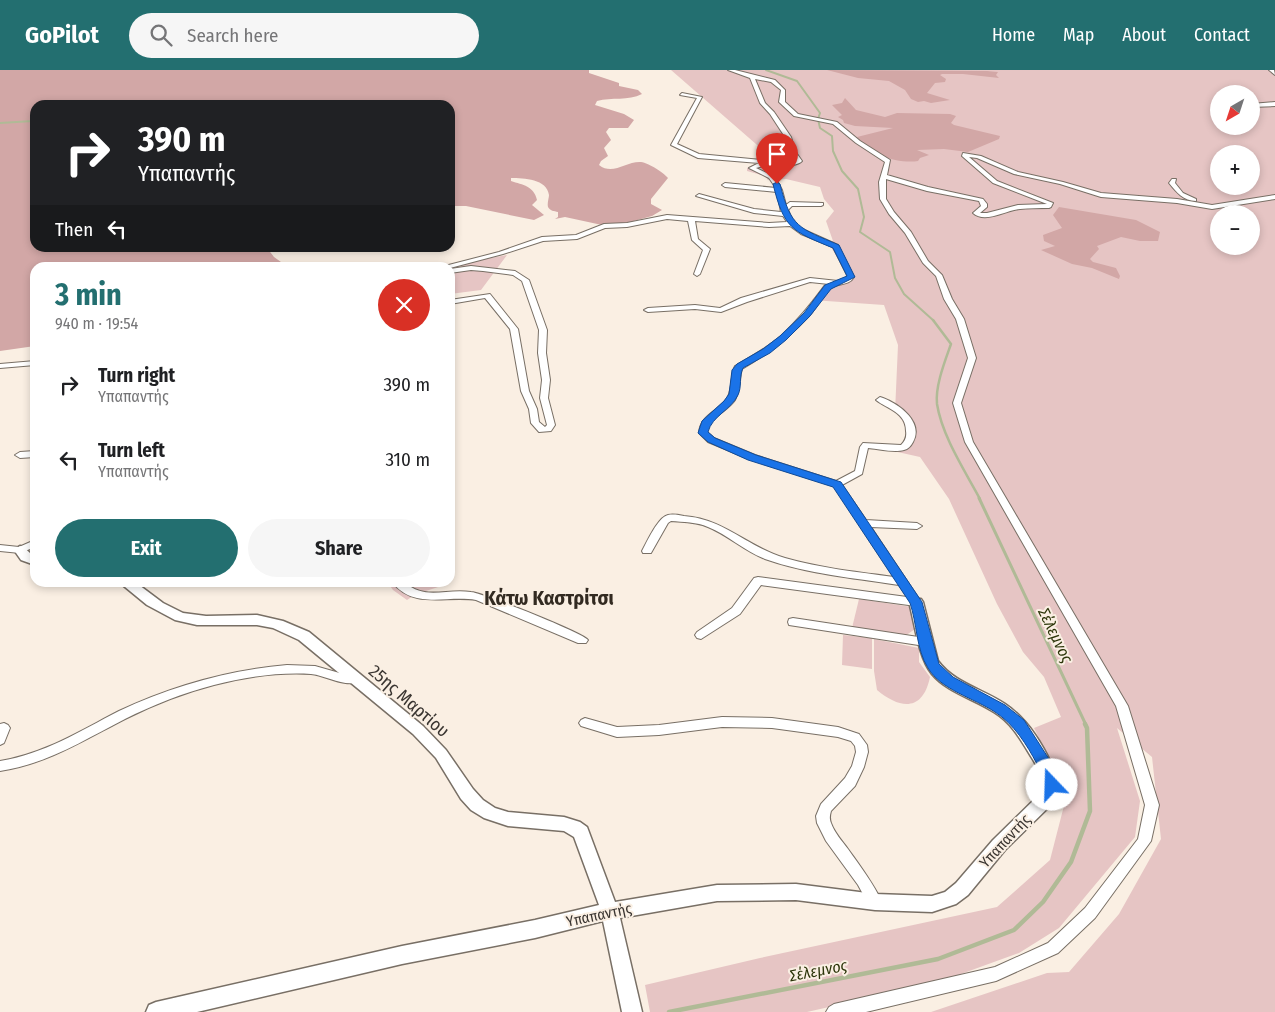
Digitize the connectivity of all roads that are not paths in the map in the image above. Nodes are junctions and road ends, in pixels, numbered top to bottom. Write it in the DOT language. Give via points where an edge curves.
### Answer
graph roads {
  1 [pos="730,70"];
  2 [pos="1271,70"];
  3 [pos="1275,74"];
  4 [pos="752,77"];
  5 [pos="682,94"];
  6 [pos="1275,104"];
  7 [pos="1260,105"];
  8 [pos="773,163"];
  9 [pos="883,176"];
  10 [pos="1174,180"];
  11 [pos="724,185"];
  12 [pos="778,190"];
  13 [pos="699,196"];
  14 [pos="1275,197"];
  15 [pos="821,204"];
  16 [pos="1210,205"];
  17 [pos="1230,205"];
  18 [pos="1210,207"];
  19 [pos="785,213"];
  20 [pos="691,219"];
  21 [pos="792,224"];
  22 [pos="455,264"];
  23 [pos="455,270"];
  24 [pos="697,274"];
  25 [pos="836,283"];
  26 [pos="455,301"];
  27 [pos="648,310"];
  28 [pos="30,363"];
  29 [pos="0,366"];
  30 [pos="880,400"];
  31 [pos="30,454"];
  32 [pos="20,455"];
  33 [pos="837,484"];
  34 [pos="863,523"];
  35 [pos="917,526"];
  36 [pos="30,546"];
  37 [pos="0,548"];
  38 [pos="20,550"];
  39 [pos="647,551"];
  40 [pos="30,559"];
  41 [pos="903,582"];
  42 [pos="133,587"];
  43 [pos="403,587"];
  44 [pos="916,602"];
  45 [pos="793,622"];
  46 [pos="701,635"];
  47 [pos="582,640"];
  48 [pos="925,642"];
  49 [pos="355,679"];
  50 [pos="585,723"];
  51 [pos="0,766"];
  52 [pos="875,902"];
  53 [pos="610,912"];
  54 [pos="156,1012"];
  55 [pos="632,1012"];
  56 [pos="834,1012"];
  1 -- 4 [label="street"];
  2 -- 3 [label="street"];
  4 -- 8 [label="street" via="763,103 788,137 799,161 795,164"];
  4 -- 9 [label="street" via="776,82 783,90 782,102 794,114 835,123 888,161"];
  5 -- 8 [label="street" via="700,98 674,145 698,156"];
  6 -- 7 [label="street"];
  8 -- 12 [label="street" via="752,168 772,177"];
  9 -- 18 [label="street" via="927,189 977,198 984,204 976,213 982,216 1018,207 1049,206 1050,203 995,182 965,154 1016,173 1097,195"];
  9 -- 56 [label="street" via="886,206 939,275 960,319 972,358 957,404 969,442 1122,706 1152,805 1144,841 1090,914 1053,948 996,974"];
  10 -- 16 [label="street" via="1173,186 1183,195"];
  11 -- 12 [label="street"];
  12 -- 19 [label="street"];
  13 -- 19 [label="street" via="754,212"];
  14 -- 17 [label="street"];
  15 -- 19 [label="street" via="790,204"];
  19 -- 21 [label="street"];
  20 -- 21 [label="street"];
  20 -- 22 [label="street" via="666,217 604,226 577,237 542,239"];
  20 -- 24 [label="street" via="695,240 707,249"];
  21 -- 25 [label="street" via="838,249 851,277"];
  23 -- 26 [label="street" via="471,268 511,272 525,280 543,330 544,398 551,425 548,429 542,430 535,423 512,326 487,296"];
  25 -- 27 [label="street" via="807,281 721,310 695,306"];
  25 -- 33 [label="street" via="828,287 783,338 738,368 734,394 705,423 702,431 711,440 752,457"];
  28 -- 29 [label="street"];
  30 -- 33 [label="street" via="897,408 908,421 911,430 908,443 902,448 866,445 859,472"];
  31 -- 32 [label="street"];
  33 -- 34 [label="street, Υπαπαντής"];
  34 -- 35 [label="street"];
  34 -- 41 [label="street, Υπαπαντής"];
  36 -- 38 [label="street"];
  37 -- 38 [label="street"];
  38 -- 40 [label="street"];
  39 -- 41 [label="street" via="669,518 704,521 768,556 821,569"];
  41 -- 44 [label="street, Υπαπαντής"];
  42 -- 49 [label="street, 25ης Μαρτίου" via="181,617 196,620 250,619 286,627 304,636"];
  43 -- 47 [label="street" via="424,598 460,594 477,596"];
  44 -- 46 [label="street" via="758,581 736,611"];
  44 -- 48 [label="street, Υπαπαντής"];
  45 -- 48 [label="street"];
  48 -- 52 [label="street, Υπαπαντής" via="938,672 1000,708 1020,724 1044,763 1052,785 1048,797 950,898 932,904"];
  49 -- 51 [label="street" via="310,670 224,678 144,705 44,755"];
  49 -- 53 [label="street, 25ης Μαρτίου" via="418,730 441,754 477,805 508,819 564,824 581,832"];
  50 -- 52 [label="street" via="617,732 722,722 772,723 855,737 862,752 858,767 823,816 831,837"];
  52 -- 53 [label="street, Υπαπαντής" via="788,892 717,893"];
  53 -- 54 [label="street, Υπαπαντής" via="402,955"];
  53 -- 55 [label="street, 25ης Μαρτίου"];
}
